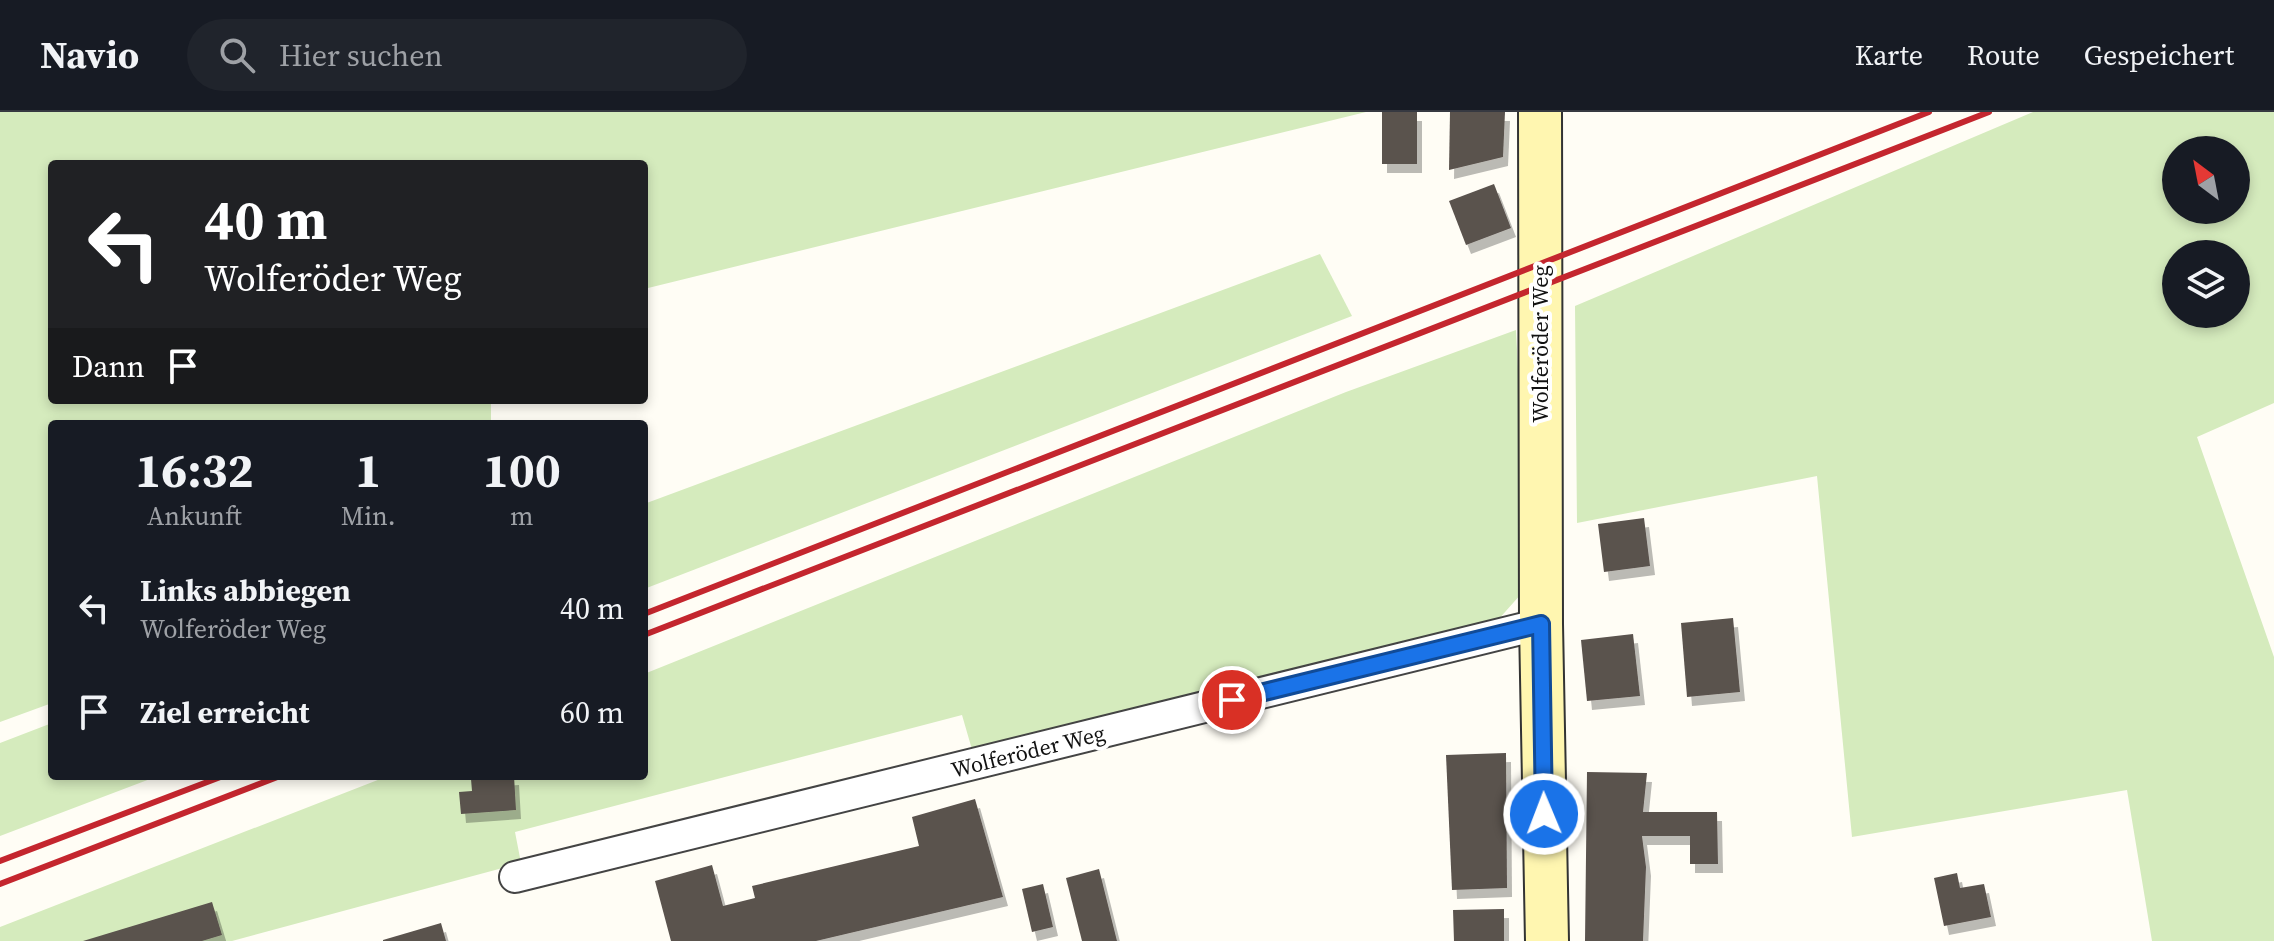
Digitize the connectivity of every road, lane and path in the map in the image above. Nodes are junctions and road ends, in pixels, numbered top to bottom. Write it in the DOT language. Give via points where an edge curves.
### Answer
graph roads {
  1 [pos="1540,112"];
  2 [pos="1541,624"];
  3 [pos="515,877"];
  4 [pos="1547,941"];
  1 -- 2 [label="main road, Wolferöder Weg"];
  2 -- 3 [label="street, Wolferöder Weg"];
  2 -- 4 [label="main road, Wolferöder Weg"];
}
